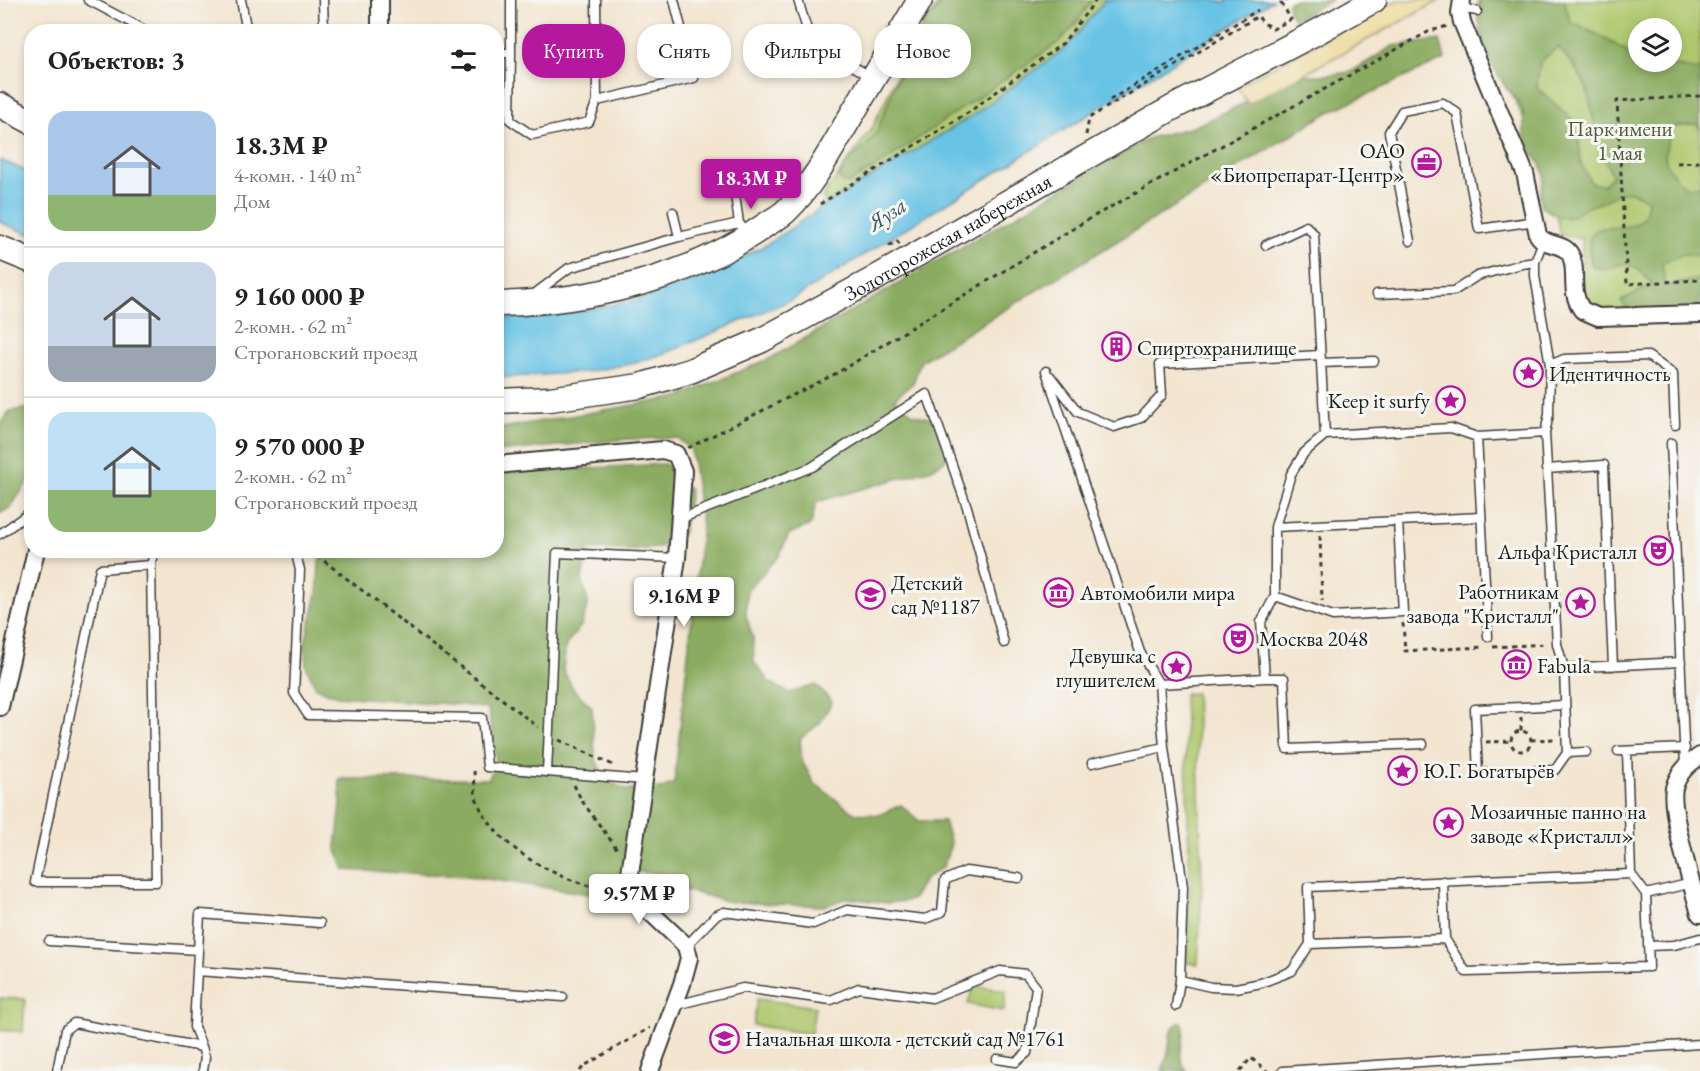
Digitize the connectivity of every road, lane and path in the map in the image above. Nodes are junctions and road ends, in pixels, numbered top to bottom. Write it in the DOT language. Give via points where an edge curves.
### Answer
graph roads {
  1 [pos="88,0"];
  2 [pos="240,0"];
  3 [pos="323,0"];
  4 [pos="380,0"];
  5 [pos="511,0"];
  6 [pos="596,0"];
  7 [pos="674,0"];
  8 [pos="798,0"];
  9 [pos="920,0"];
  10 [pos="1287,0"];
  11 [pos="1374,0"];
  12 [pos="1257,10"];
  13 [pos="1462,10"];
  14 [pos="1477,11"];
  15 [pos="134,24"];
  16 [pos="245,24"];
  17 [pos="324,24"];
  18 [pos="380,24"];
  19 [pos="504,52"];
  20 [pos="511,52"];
  21 [pos="864,72"];
  22 [pos="1700,96"];
  23 [pos="597,100"];
  24 [pos="1110,100"];
  25 [pos="0,105"];
  26 [pos="24,118"];
  27 [pos="1086,135"];
  28 [pos="1700,162"];
  29 [pos="1677,163"];
  30 [pos="735,195"];
  31 [pos="673,212"];
  32 [pos="1536,221"];
  33 [pos="744,230"];
  34 [pos="679,237"];
  35 [pos="1543,241"];
  36 [pos="1410,242"];
  37 [pos="1266,245"];
  38 [pos="0,248"];
  39 [pos="24,258"];
  40 [pos="1535,262"];
  41 [pos="1700,280"];
  42 [pos="1377,294"];
  43 [pos="524,303"];
  44 [pos="504,304"];
  45 [pos="1700,314"];
  46 [pos="1321,359"];
  47 [pos="1374,361"];
  48 [pos="1550,365"];
  49 [pos="504,401"];
  50 [pos="1675,425"];
  51 [pos="1545,433"];
  52 [pos="1325,435"];
  53 [pos="1477,437"];
  54 [pos="1671,443"];
  55 [pos="676,454"];
  56 [pos="504,464"];
  57 [pos="1546,469"];
  58 [pos="24,517"];
  59 [pos="1481,517"];
  60 [pos="680,520"];
  61 [pos="1398,521"];
  62 [pos="1320,525"];
  63 [pos="1275,527"];
  64 [pos="0,534"];
  65 [pos="34,558"];
  66 [pos="153,558"];
  67 [pos="297,558"];
  68 [pos="320,558"];
  69 [pos="677,558"];
  70 [pos="151,565"];
  71 [pos="1275,596"];
  72 [pos="1322,612"];
  73 [pos="1403,612"];
  74 [pos="1488,637"];
  75 [pos="1004,643"];
  76 [pos="1557,644"];
  77 [pos="1681,662"];
  78 [pos="1613,666"];
  79 [pos="1564,668"];
  80 [pos="1264,678"];
  81 [pos="1159,684"];
  82 [pos="1565,705"];
  83 [pos="0,707"];
  84 [pos="549,735"];
  85 [pos="1567,738"];
  86 [pos="1531,740"];
  87 [pos="1512,741"];
  88 [pos="1472,743"];
  89 [pos="1423,744"];
  90 [pos="1164,747"];
  91 [pos="1684,748"];
  92 [pos="1586,752"];
  93 [pos="1568,753"];
  94 [pos="1700,756"];
  95 [pos="1092,763"];
  96 [pos="1685,767"];
  97 [pos="474,771"];
  98 [pos="547,772"];
  99 [pos="569,774"];
  100 [pos="644,780"];
  101 [pos="631,867"];
  102 [pos="1631,874"];
  103 [pos="1019,878"];
  104 [pos="1443,881"];
  105 [pos="1692,883"];
  106 [pos="1646,894"];
  107 [pos="633,896"];
  108 [pos="1700,914"];
  109 [pos="320,923"];
  110 [pos="1700,938"];
  111 [pos="1445,939"];
  112 [pos="49,941"];
  113 [pos="1310,944"];
  114 [pos="686,946"];
  115 [pos="1648,946"];
  116 [pos="198,950"];
  117 [pos="197,971"];
  118 [pos="1180,980"];
  119 [pos="564,997"];
  120 [pos="1176,1006"];
  121 [pos="673,1011"];
  122 [pos="1700,1044"];
  123 [pos="202,1047"];
  124 [pos="997,1059"];
  125 [pos="1370,1068"];
  126 [pos="57,1071"];
  127 [pos="202,1071"];
  128 [pos="580,1071"];
  129 [pos="650,1071"];
  130 [pos="1240,1071"];
  131 [pos="1267,1071"];
  132 [pos="1283,1071"];
  1 -- 15 [label="lane"];
  2 -- 16 [label="lane"];
  3 -- 17 [label="lane"];
  4 -- 18 [label="street"];
  5 -- 20 [label="lane"];
  6 -- 23 [label="lane"];
  7 -- 23 [label="lane" via="694,78"];
  8 -- 21 [label="lane" via="808,36"];
  9 -- 21 [label="main road"];
  10 -- 27 [label="path" via="1281,3 1291,19 1273,29 1258,16 1089,118"];
  11 -- 49 [label="main road, Золоторожская набережная" via="1172,108 762,340 690,371 640,386 550,399"];
  12 -- 24 [label="path"];
  13 -- 14 [label="lane"];
  13 -- 32 [label="street" via="1525,172"];
  13 -- 55 [label="path" via="1087,220 837,374"];
  19 -- 20 [label="lane"];
  20 -- 23 [label="lane" via="510,120 532,135 589,122"];
  21 -- 33 [label="main road" via="807,186 785,211"];
  22 -- 41 [label="path" via="1617,101 1627,284"];
  25 -- 26 [label="main road"];
  28 -- 29 [label="path"];
  30 -- 33 [label="lane"];
  31 -- 34 [label="lane"];
  32 -- 35 [label="street"];
  32 -- 36 [label="lane" via="1479,229 1457,112 1443,103 1402,111 1389,132"];
  33 -- 34 [label="lane"];
  33 -- 43 [label="main road" via="703,260 647,280 600,293"];
  34 -- 43 [label="lane" via="569,268"];
  35 -- 40 [label="lane"];
  35 -- 45 [label="street" via="1569,252 1576,302 1589,315"];
  37 -- 46 [label="lane" via="1306,226 1314,234"];
  38 -- 39 [label="main road"];
  40 -- 42 [label="lane" via="1477,276 1454,291"];
  40 -- 48 [label="lane"];
  43 -- 44 [label="main road"];
  46 -- 47 [label="lane"];
  46 -- 52 [label="lane"];
  46 -- 81 [label="lane" via="1160,364 1162,395 1141,418 1114,428 1078,412 1046,370 1140,652"];
  48 -- 50 [label="lane" via="1564,359 1648,356 1672,374"];
  48 -- 51 [label="lane"];
  51 -- 53 [label="lane"];
  51 -- 57 [label="lane"];
  52 -- 53 [label="lane" via="1451,428"];
  52 -- 63 [label="lane" via="1304,453 1291,474"];
  53 -- 59 [label="lane"];
  54 -- 77 [label="lane"];
  55 -- 56 [label="street" via="663,450"];
  55 -- 60 [label="street" via="683,471"];
  57 -- 76 [label="lane"];
  57 -- 78 [label="lane" via="1604,465"];
  58 -- 64 [label="lane"];
  59 -- 61 [label="lane"];
  59 -- 74 [label="lane"];
  60 -- 69 [label="street"];
  60 -- 75 [label="lane" via="812,467 927,394 967,507"];
  61 -- 62 [label="lane"];
  61 -- 73 [label="lane"];
  62 -- 63 [label="lane"];
  62 -- 72 [label="path"];
  63 -- 71 [label="lane"];
  65 -- 83 [label="street"];
  66 -- 70 [label="lane"];
  67 -- 98 [label="lane" via="300,570 294,693 308,715 482,718 487,767"];
  68 -- 84 [label="path"];
  69 -- 84 [label="lane" via="557,553"];
  69 -- 100 [label="street"];
  70 -- 70 [label="lane" via="156,882 35,882 100,569"];
  71 -- 72 [label="lane"];
  71 -- 80 [label="lane" via="1261,622"];
  72 -- 73 [label="lane" via="1333,616"];
  73 -- 76 [label="path" via="1405,651"];
  76 -- 79 [label="lane"];
  77 -- 78 [label="lane"];
  77 -- 91 [label="lane"];
  78 -- 79 [label="lane"];
  79 -- 82 [label="lane"];
  80 -- 81 [label="lane"];
  80 -- 89 [label="lane" via="1284,678 1287,749"];
  81 -- 90 [label="lane"];
  82 -- 85 [label="lane"];
  82 -- 88 [label="lane" via="1475,709"];
  84 -- 98 [label="lane"];
  84 -- 100 [label="path"];
  85 -- 86 [label="path"];
  85 -- 93 [label="lane"];
  86 -- 87 [label="path" via="1529,747 1522,750 1515,748"];
  86 -- 87 [label="path" via="1528,733 1521,731 1514,734"];
  87 -- 88 [label="path"];
  88 -- 93 [label="lane" via="1478,773 1555,770"];
  90 -- 95 [label="lane"];
  90 -- 118 [label="lane" via="1183,887"];
  91 -- 96 [label="lane"];
  91 -- 102 [label="lane" via="1622,751"];
  92 -- 93 [label="lane"];
  94 -- 96 [label="street"];
  96 -- 105 [label="street" via="1674,787 1673,798"];
  97 -- 107 [label="path" via="478,802 498,834 517,853 591,888"];
  98 -- 99 [label="lane"];
  99 -- 100 [label="lane"];
  99 -- 101 [label="path" via="582,801"];
  100 -- 101 [label="street"];
  101 -- 107 [label="street" via="628,887"];
  102 -- 104 [label="lane"];
  102 -- 106 [label="lane"];
  103 -- 114 [label="lane" via="966,871 945,880 942,912 925,919 848,910 813,924 724,912 715,916"];
  104 -- 111 [label="lane"];
  104 -- 113 [label="lane" via="1308,886"];
  105 -- 106 [label="lane"];
  105 -- 108 [label="street"];
  106 -- 115 [label="lane"];
  107 -- 114 [label="street"];
  109 -- 116 [label="lane" via="200,914"];
  110 -- 115 [label="lane"];
  111 -- 113 [label="lane"];
  111 -- 115 [label="lane" via="1466,972 1648,967"];
  112 -- 116 [label="lane"];
  113 -- 118 [label="lane" via="1292,971 1261,983 1236,988"];
  114 -- 121 [label="street" via="689,958"];
  116 -- 117 [label="lane"];
  117 -- 119 [label="lane"];
  117 -- 123 [label="lane" via="194,1027"];
  118 -- 120 [label="lane"];
  121 -- 124 [label="lane" via="743,988 831,1000 859,988 932,998 1000,971 1026,974 1036,987 1027,1053 1016,1062"];
  121 -- 128 [label="path"];
  121 -- 129 [label="street"];
  122 -- 125 [label="lane"];
  123 -- 126 [label="lane" via="75,1023 65,1030"];
  123 -- 127 [label="lane"];
  125 -- 132 [label="lane"];
  130 -- 131 [label="path" via="1251,1058"];
}
